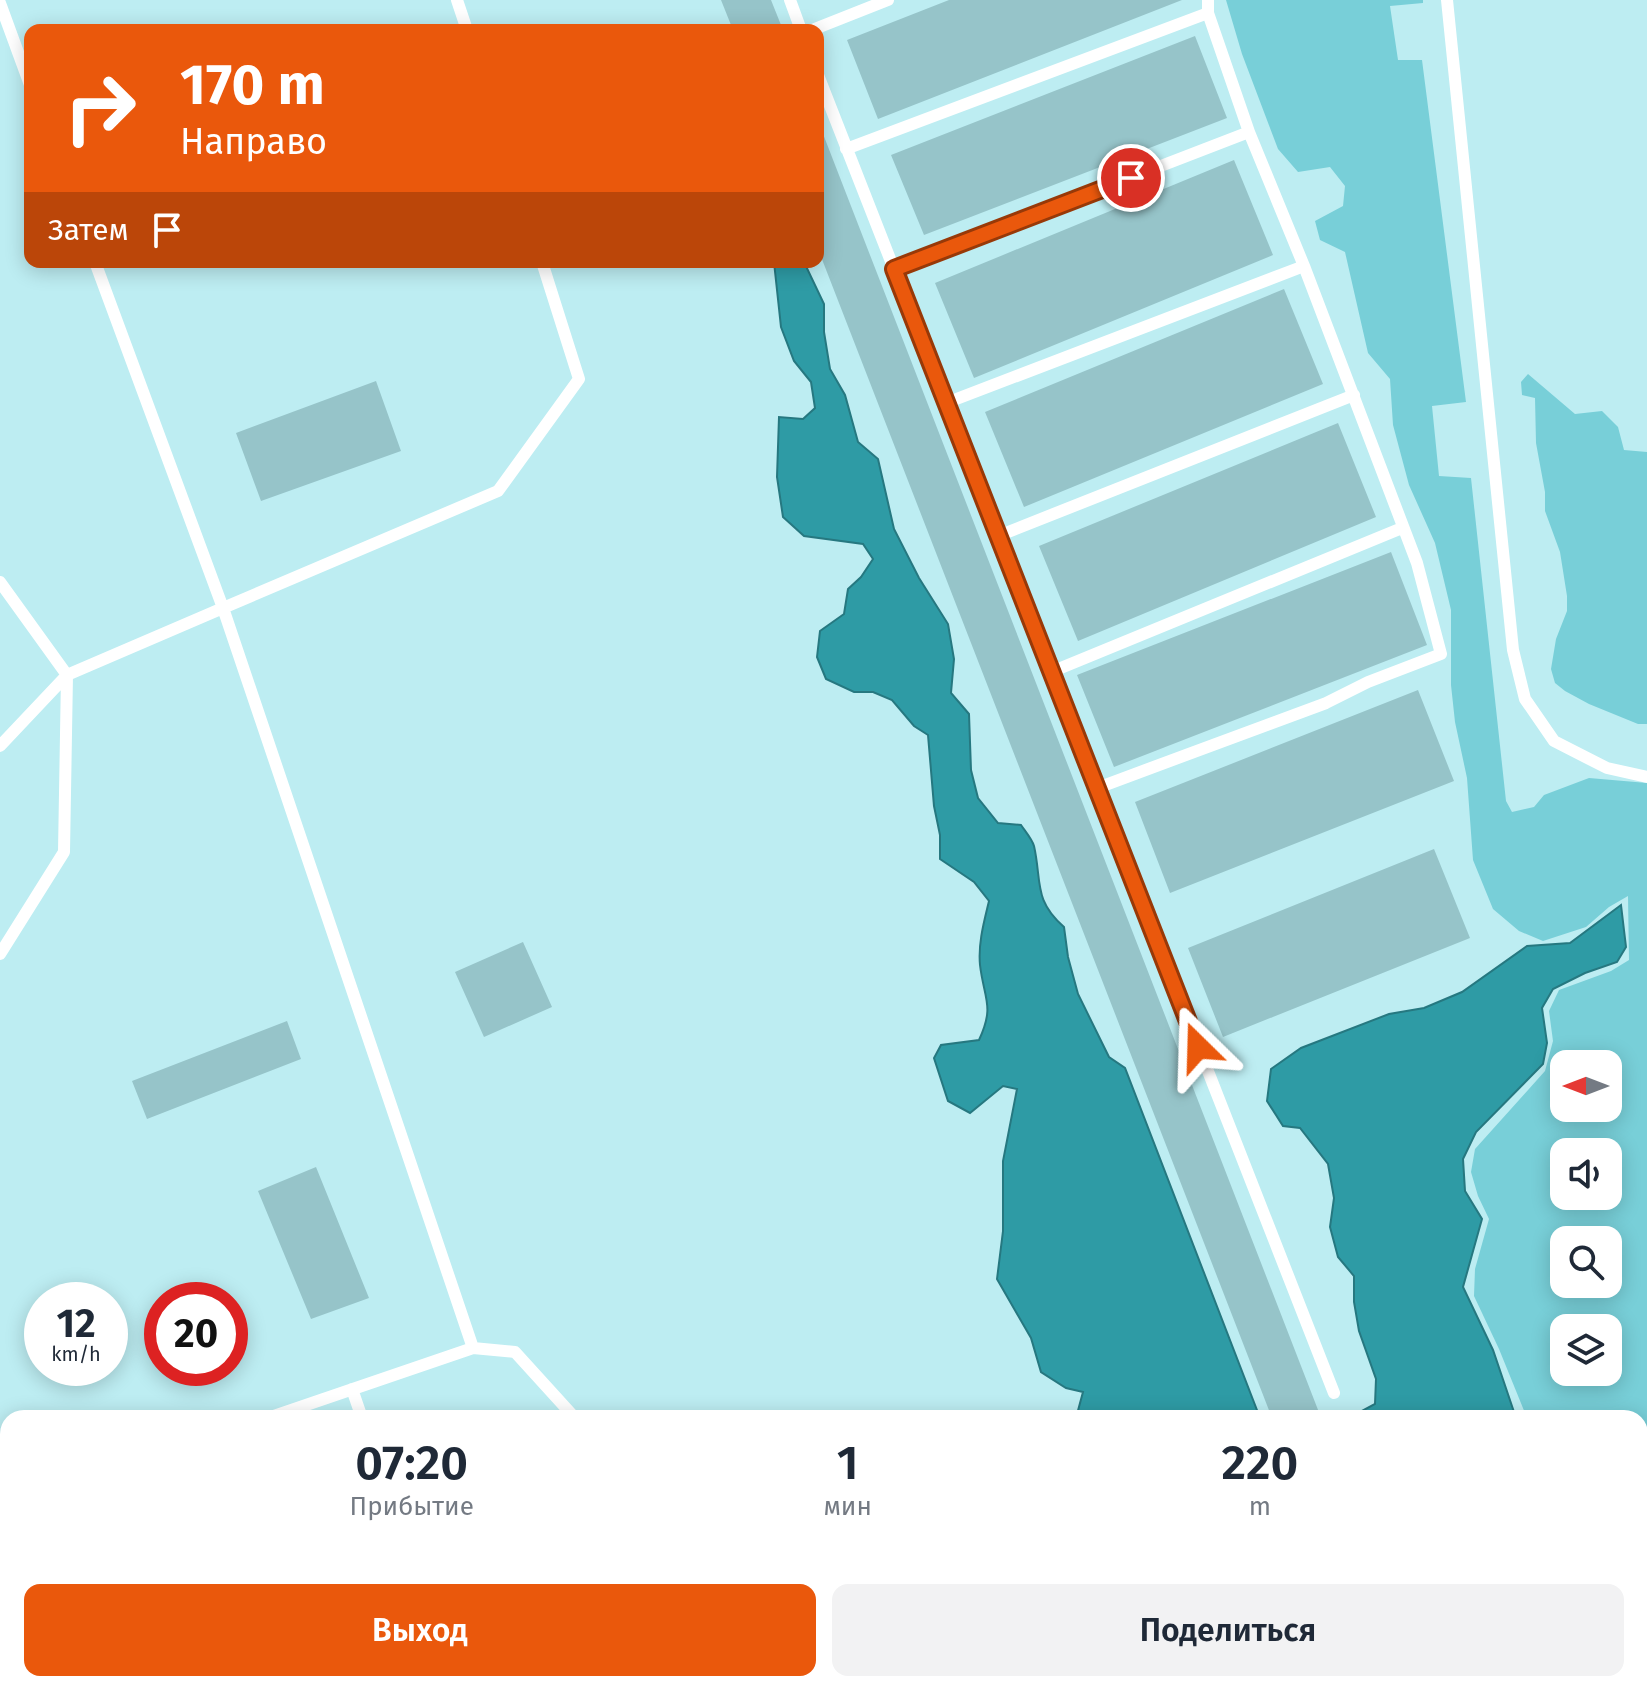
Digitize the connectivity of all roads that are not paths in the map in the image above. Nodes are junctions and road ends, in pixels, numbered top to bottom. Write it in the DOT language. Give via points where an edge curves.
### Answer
graph roads {
  1 [pos="457,0"];
  2 [pos="790,0"];
  3 [pos="888,0"];
  4 [pos="1447,0"];
  5 [pos="0,3"];
  6 [pos="1208,7"];
  7 [pos="465,24"];
  8 [pos="799,24"];
  9 [pos="824,25"];
  10 [pos="24,69"];
  11 [pos="824,91"];
  12 [pos="1249,132"];
  13 [pos="846,149"];
  14 [pos="1304,266"];
  15 [pos="97,268"];
  16 [pos="544,268"];
  17 [pos="894,269"];
  18 [pos="1354,395"];
  19 [pos="946,403"];
  20 [pos="1402,528"];
  21 [pos="998,536"];
  22 [pos="0,582"];
  23 [pos="223,608"];
  24 [pos="1051,672"];
  25 [pos="67,675"];
  26 [pos="0,746"];
  27 [pos="1647,777"];
  28 [pos="1097,788"];
  29 [pos="0,954"];
  30 [pos="473,1348"];
  31 [pos="352,1389"];
  32 [pos="1334,1393"];
  33 [pos="291,1410"];
  34 [pos="359,1410"];
  35 [pos="568,1410"];
  1 -- 7 [label="lane"];
  2 -- 8 [label="lane"];
  3 -- 9 [label="lane"];
  4 -- 27 [label="lane" via="1513,650 1525,699 1554,741 1607,768"];
  5 -- 10 [label="lane"];
  6 -- 12 [label="lane"];
  6 -- 13 [label="lane"];
  11 -- 13 [label="lane"];
  12 -- 14 [label="lane"];
  12 -- 17 [label="lane"];
  13 -- 17 [label="lane"];
  14 -- 18 [label="lane"];
  14 -- 19 [label="lane"];
  15 -- 23 [label="lane"];
  16 -- 23 [label="lane" via="579,379 498,491"];
  17 -- 19 [label="lane"];
  18 -- 20 [label="lane"];
  18 -- 21 [label="lane"];
  19 -- 21 [label="lane"];
  20 -- 24 [label="lane"];
  20 -- 28 [label="lane" via="1441,654"];
  21 -- 24 [label="lane"];
  22 -- 25 [label="lane"];
  23 -- 25 [label="lane"];
  23 -- 30 [label="lane"];
  24 -- 28 [label="lane"];
  25 -- 26 [label="lane"];
  25 -- 29 [label="lane" via="64,852"];
  28 -- 32 [label="lane"];
  30 -- 31 [label="lane"];
  30 -- 35 [label="lane" via="515,1352"];
  31 -- 33 [label="lane"];
  31 -- 34 [label="lane"];
}
